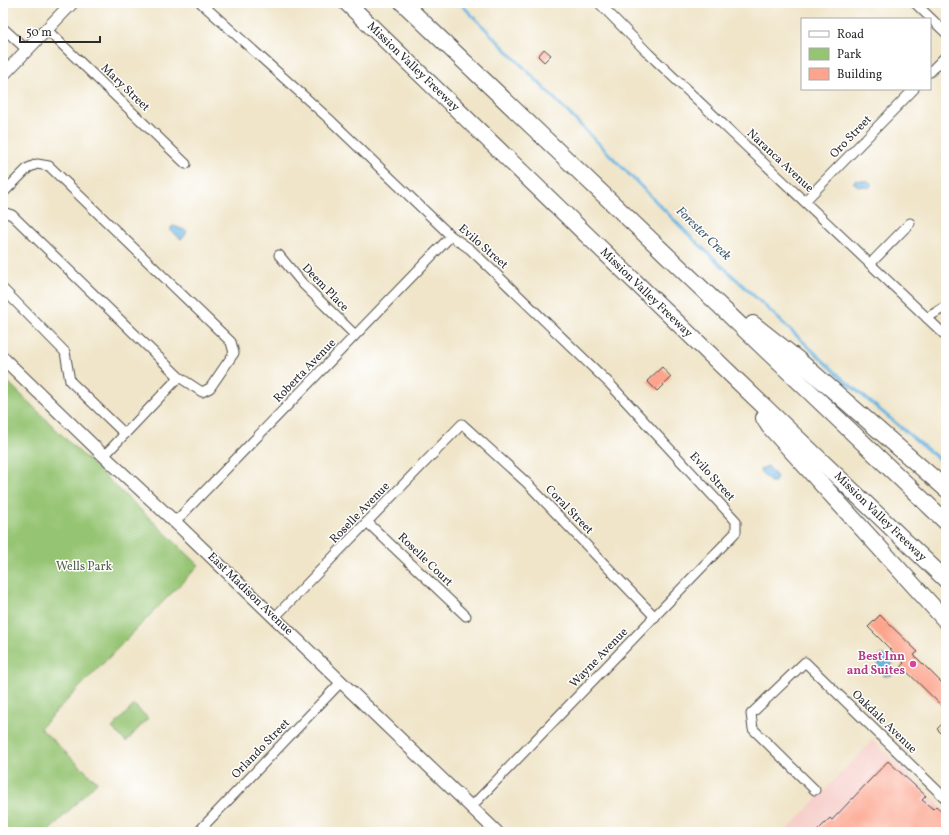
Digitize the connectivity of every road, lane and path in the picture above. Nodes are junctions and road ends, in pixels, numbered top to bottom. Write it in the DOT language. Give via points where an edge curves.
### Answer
graph roads {
  1 [pos="72,3"];
  2 [pos="201,3"];
  3 [pos="348,3"];
  4 [pos="403,3"];
  5 [pos="599,3"];
  6 [pos="915,3"];
  7 [pos="930,18"];
  8 [pos="931,18"];
  9 [pos="3,28"];
  10 [pos="47,30"];
  11 [pos="946,33"];
  12 [pos="27,50"];
  13 [pos="946,56"];
  14 [pos="931,71"];
  15 [pos="3,75"];
  16 [pos="913,90"];
  17 [pos="186,164"];
  18 [pos="3,192"];
  19 [pos="805,201"];
  20 [pos="3,212"];
  21 [pos="910,223"];
  22 [pos="451,236"];
  23 [pos="278,255"];
  24 [pos="676,263"];
  25 [pos="870,264"];
  26 [pos="3,289"];
  27 [pos="946,306"];
  28 [pos="927,318"];
  29 [pos="355,336"];
  30 [pos="946,336"];
  31 [pos="3,358"];
  32 [pos="179,377"];
  33 [pos="749,392"];
  34 [pos="462,424"];
  35 [pos="125,434"];
  36 [pos="104,456"];
  37 [pos="946,489"];
  38 [pos="736,521"];
  39 [pos="175,522"];
  40 [pos="367,522"];
  41 [pos="946,522"];
  42 [pos="946,580"];
  43 [pos="466,616"];
  44 [pos="655,617"];
  45 [pos="274,618"];
  46 [pos="946,621"];
  47 [pos="341,682"];
  48 [pos="816,790"];
  49 [pos="946,799"];
  50 [pos="471,807"];
  51 [pos="198,832"];
  52 [pos="496,832"];
  1 -- 10 [label="street"];
  2 -- 22 [label="street, Evilo Street" via="328,118"];
  3 -- 33 [label="highway, Mission Valley Freeway"];
  4 -- 24 [label="highway"];
  5 -- 19 [label="street, Naranca Avenue"];
  6 -- 7 [label="street"];
  8 -- 11 [label="street"];
  9 -- 12 [label="street"];
  10 -- 12 [label="street"];
  10 -- 17 [label="street, Mary Street"];
  12 -- 15 [label="street"];
  13 -- 14 [label="street"];
  16 -- 19 [label="street, Oro Street"];
  18 -- 32 [label="street" via="28,168 37,164 49,166 231,342 234,353 210,388 202,392"];
  19 -- 25 [label="street, Naranca Avenue"];
  20 -- 32 [label="street" via="12,215"];
  21 -- 25 [label="street"];
  22 -- 29 [label="street, Roberta Avenue"];
  22 -- 38 [label="street, Evilo Street" via="494,271 609,383"];
  23 -- 29 [label="street, Deem Place"];
  24 -- 37 [label="highway" via="796,358"];
  24 -- 41 [label="highway"];
  25 -- 28 [label="street, Naranca Avenue"];
  26 -- 35 [label="street" via="65,352 70,381"];
  27 -- 28 [label="street"];
  28 -- 30 [label="street, Naranca Avenue"];
  29 -- 39 [label="street, Roberta Avenue"];
  31 -- 36 [label="street, East Madison Avenue"];
  32 -- 35 [label="street"];
  33 -- 42 [label="highway, Mission Valley Freeway"];
  33 -- 46 [label="highway" via="769,426"];
  34 -- 40 [label="street, Roselle Avenue"];
  34 -- 44 [label="street, Coral Street" via="527,483"];
  35 -- 36 [label="street"];
  36 -- 39 [label="street, East Madison Avenue"];
  38 -- 44 [label="street, Wayne Avenue" via="736,532"];
  39 -- 45 [label="street, East Madison Avenue"];
  40 -- 43 [label="street, Roselle Court"];
  40 -- 45 [label="street, Roselle Avenue"];
  44 -- 50 [label="street, Wayne Avenue"];
  45 -- 47 [label="street, East Madison Avenue"];
  47 -- 50 [label="street, East Madison Avenue"];
  47 -- 51 [label="street, Orlando Street"];
  48 -- 49 [label="street, Oakdale Avenue" via="753,730 751,714 805,662"];
  50 -- 52 [label="street, East Madison Avenue"];
}
